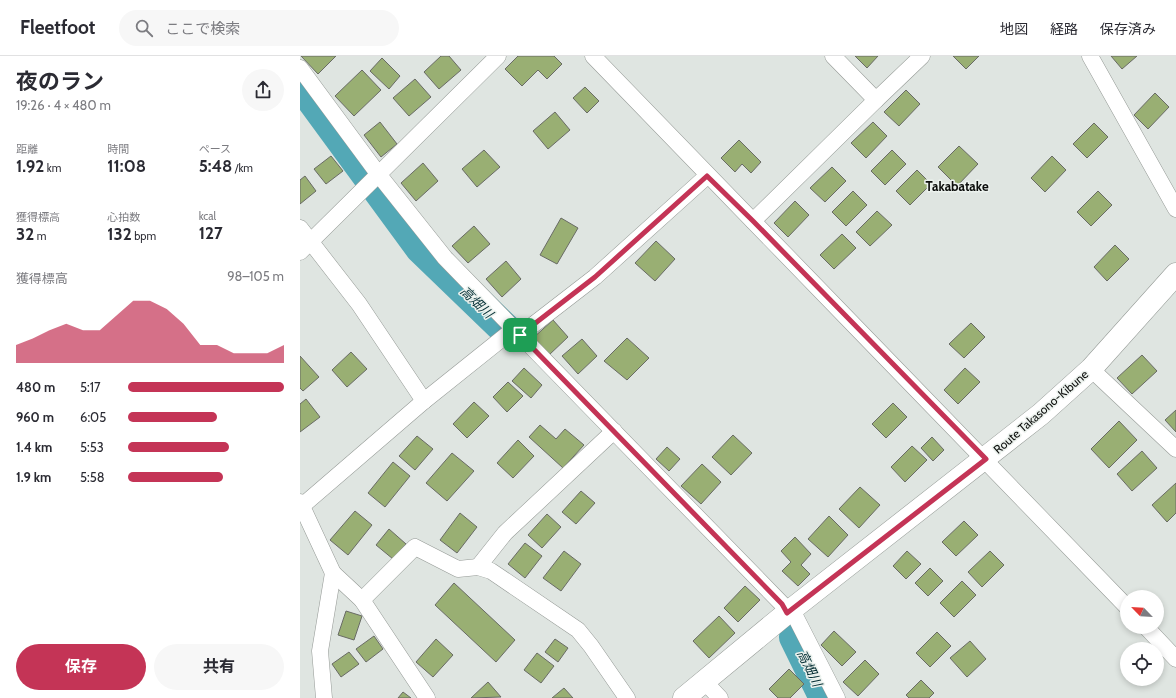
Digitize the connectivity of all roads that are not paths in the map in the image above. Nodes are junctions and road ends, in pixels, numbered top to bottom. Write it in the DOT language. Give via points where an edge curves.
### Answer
graph roads {
  1 [pos="498,56"];
  2 [pos="593,56"];
  3 [pos="833,56"];
  4 [pos="922,56"];
  5 [pos="1090,56"];
  6 [pos="300,68"];
  7 [pos="876,100"];
  8 [pos="707,176"];
  9 [pos="373,180"];
  10 [pos="1176,209"];
  11 [pos="753,221"];
  12 [pos="300,228"];
  13 [pos="306,247"];
  14 [pos="1176,274"];
  15 [pos="513,333"];
  16 [pos="1091,369"];
  17 [pos="424,401"];
  18 [pos="609,435"];
  19 [pos="1176,450"];
  20 [pos="986,459"];
  21 [pos="301,504"];
  22 [pos="478,567"];
  23 [pos="333,573"];
  24 [pos="362,600"];
  25 [pos="1120,600"];
  26 [pos="789,612"];
  27 [pos="1153,634"];
  28 [pos="1176,659"];
  29 [pos="704,681"];
  30 [pos="324,698"];
  31 [pos="427,698"];
  32 [pos="627,698"];
  33 [pos="684,698"];
  34 [pos="720,698"];
  35 [pos="837,698"];
  1 -- 9 [label="street"];
  2 -- 8 [label="street"];
  3 -- 7 [label="street"];
  4 -- 7 [label="street"];
  5 -- 10 [label="street"];
  6 -- 9 [label="street"];
  7 -- 11 [label="street"];
  8 -- 11 [label="street"];
  8 -- 15 [label="street" via="595,277"];
  9 -- 13 [label="street"];
  9 -- 15 [label="street"];
  11 -- 20 [label="street"];
  12 -- 13 [label="street"];
  13 -- 17 [label="street" via="359,304"];
  14 -- 16 [label="main road, Route Takasono-Kibune"];
  15 -- 17 [label="street"];
  15 -- 18 [label="street"];
  16 -- 19 [label="street"];
  16 -- 20 [label="main road, Route Takasono-Kibune"];
  17 -- 21 [label="street"];
  18 -- 22 [label="street" via="505,533"];
  18 -- 26 [label="street"];
  20 -- 25 [label="street"];
  20 -- 26 [label="main road, Route Takasono-Kibune"];
  21 -- 23 [label="street"];
  22 -- 24 [label="street" via="458,569 415,547"];
  22 -- 32 [label="street" via="491,571 578,630 592,646"];
  23 -- 24 [label="street"];
  23 -- 30 [label="street" via="320,651"];
  24 -- 31 [label="street"];
  26 -- 29 [label="main road, Route Takasono-Kibune"];
  26 -- 35 [label="street"];
  27 -- 28 [label="street"];
  29 -- 33 [label="main road, Route Takasono-Kibune"];
  29 -- 34 [label="street"];
}
